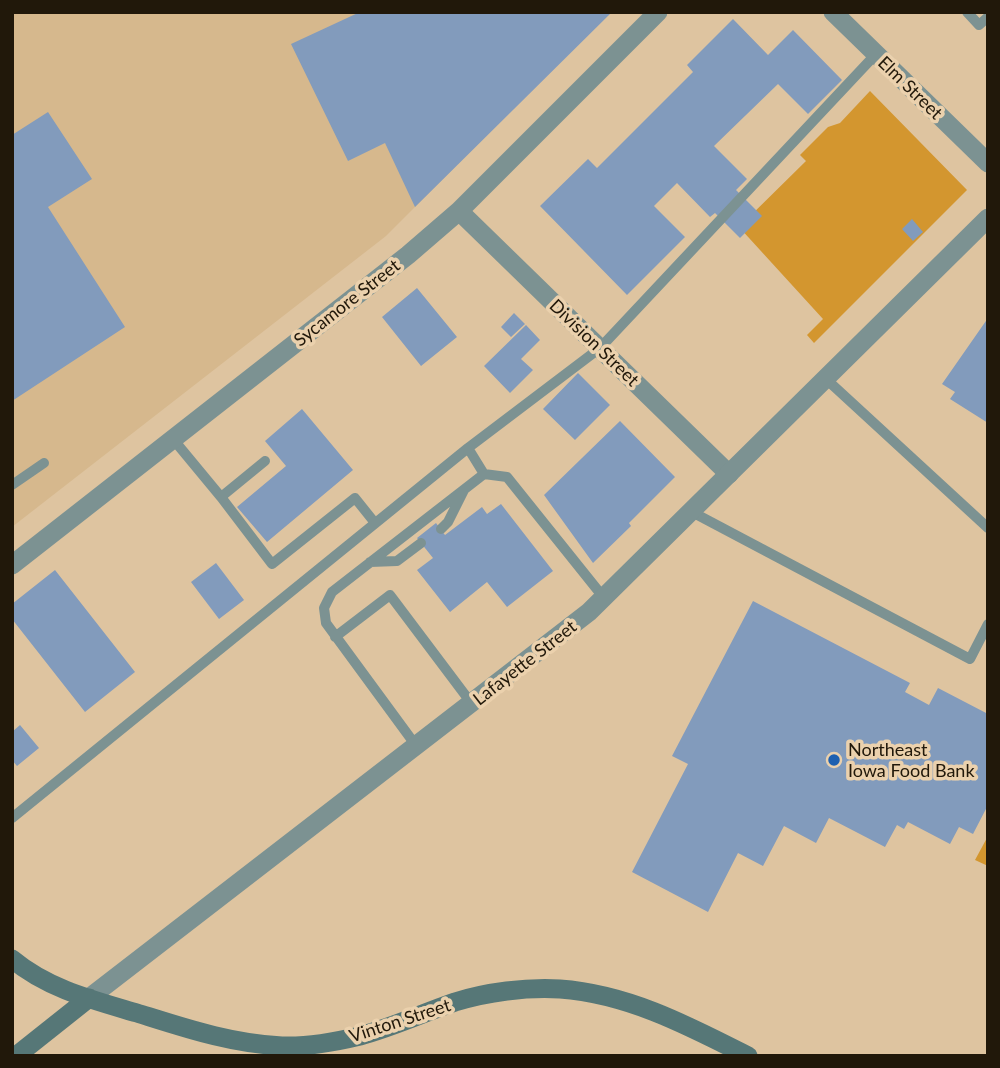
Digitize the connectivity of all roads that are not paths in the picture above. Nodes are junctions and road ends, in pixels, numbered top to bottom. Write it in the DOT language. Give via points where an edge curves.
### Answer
graph roads {
  1 [pos="658,12"];
  2 [pos="833,12"];
  3 [pos="967,12"];
  4 [pos="988,17"];
  5 [pos="876,54"];
  6 [pos="988,163"];
  7 [pos="458,211"];
  8 [pos="988,218"];
  9 [pos="600,348"];
  10 [pos="826,379"];
  11 [pos="173,439"];
  12 [pos="468,448"];
  13 [pos="265,461"];
  14 [pos="44,463"];
  15 [pos="484,474"];
  16 [pos="729,474"];
  17 [pos="12,485"];
  18 [pos="466,486"];
  19 [pos="221,497"];
  20 [pos="692,512"];
  21 [pos="375,523"];
  22 [pos="988,528"];
  23 [pos="440,529"];
  24 [pos="421,543"];
  25 [pos="370,562"];
  26 [pos="12,565"];
  27 [pos="604,598"];
  28 [pos="988,624"];
  29 [pos="335,637"];
  30 [pos="472,704"];
  31 [pos="417,747"];
  32 [pos="12,818"];
  33 [pos="12,959"];
  34 [pos="89,998"];
  35 [pos="16,1056"];
  36 [pos="748,1056"];
  1 -- 7 [label="street, Sycamore Street"];
  2 -- 5 [label="street, Elm Street"];
  3 -- 4 [label="lane" via="979,25"];
  5 -- 6 [label="street, Elm Street"];
  5 -- 9 [label="lane"];
  7 -- 9 [label="street, Division Street"];
  7 -- 11 [label="street, Sycamore Street"];
  8 -- 10 [label="street, Lafayette Street"];
  9 -- 12 [label="lane"];
  9 -- 16 [label="street, Division Street"];
  10 -- 16 [label="street, Lafayette Street"];
  10 -- 22 [label="lane"];
  11 -- 19 [label="lane"];
  11 -- 26 [label="street, Sycamore Street"];
  12 -- 15 [label="lane"];
  12 -- 21 [label="lane"];
  13 -- 19 [label="lane"];
  14 -- 17 [label="lane"];
  15 -- 18 [label="lane"];
  15 -- 27 [label="lane" via="507,477"];
  16 -- 20 [label="street, Lafayette Street"];
  18 -- 23 [label="lane"];
  18 -- 25 [label="lane"];
  19 -- 21 [label="lane" via="272,564 355,498"];
  20 -- 27 [label="street, Lafayette Street"];
  20 -- 28 [label="lane" via="970,659"];
  21 -- 32 [label="lane"];
  24 -- 25 [label="lane" via="397,561"];
  25 -- 29 [label="lane" via="332,592 324,608"];
  27 -- 30 [label="street, Lafayette Street"];
  29 -- 30 [label="lane" via="390,595"];
  29 -- 31 [label="lane"];
  30 -- 31 [label="street, Lafayette Street"];
  31 -- 34 [label="street, Lafayette Street"];
  33 -- 34 [label="main road, Vinton Street" via="38,978"];
  34 -- 35 [label="main road, Lafayette Street"];
  34 -- 36 [label="main road, Vinton Street" via="216,1037 284,1046 358,1036 488,994 559,989 632,1002"];
}
